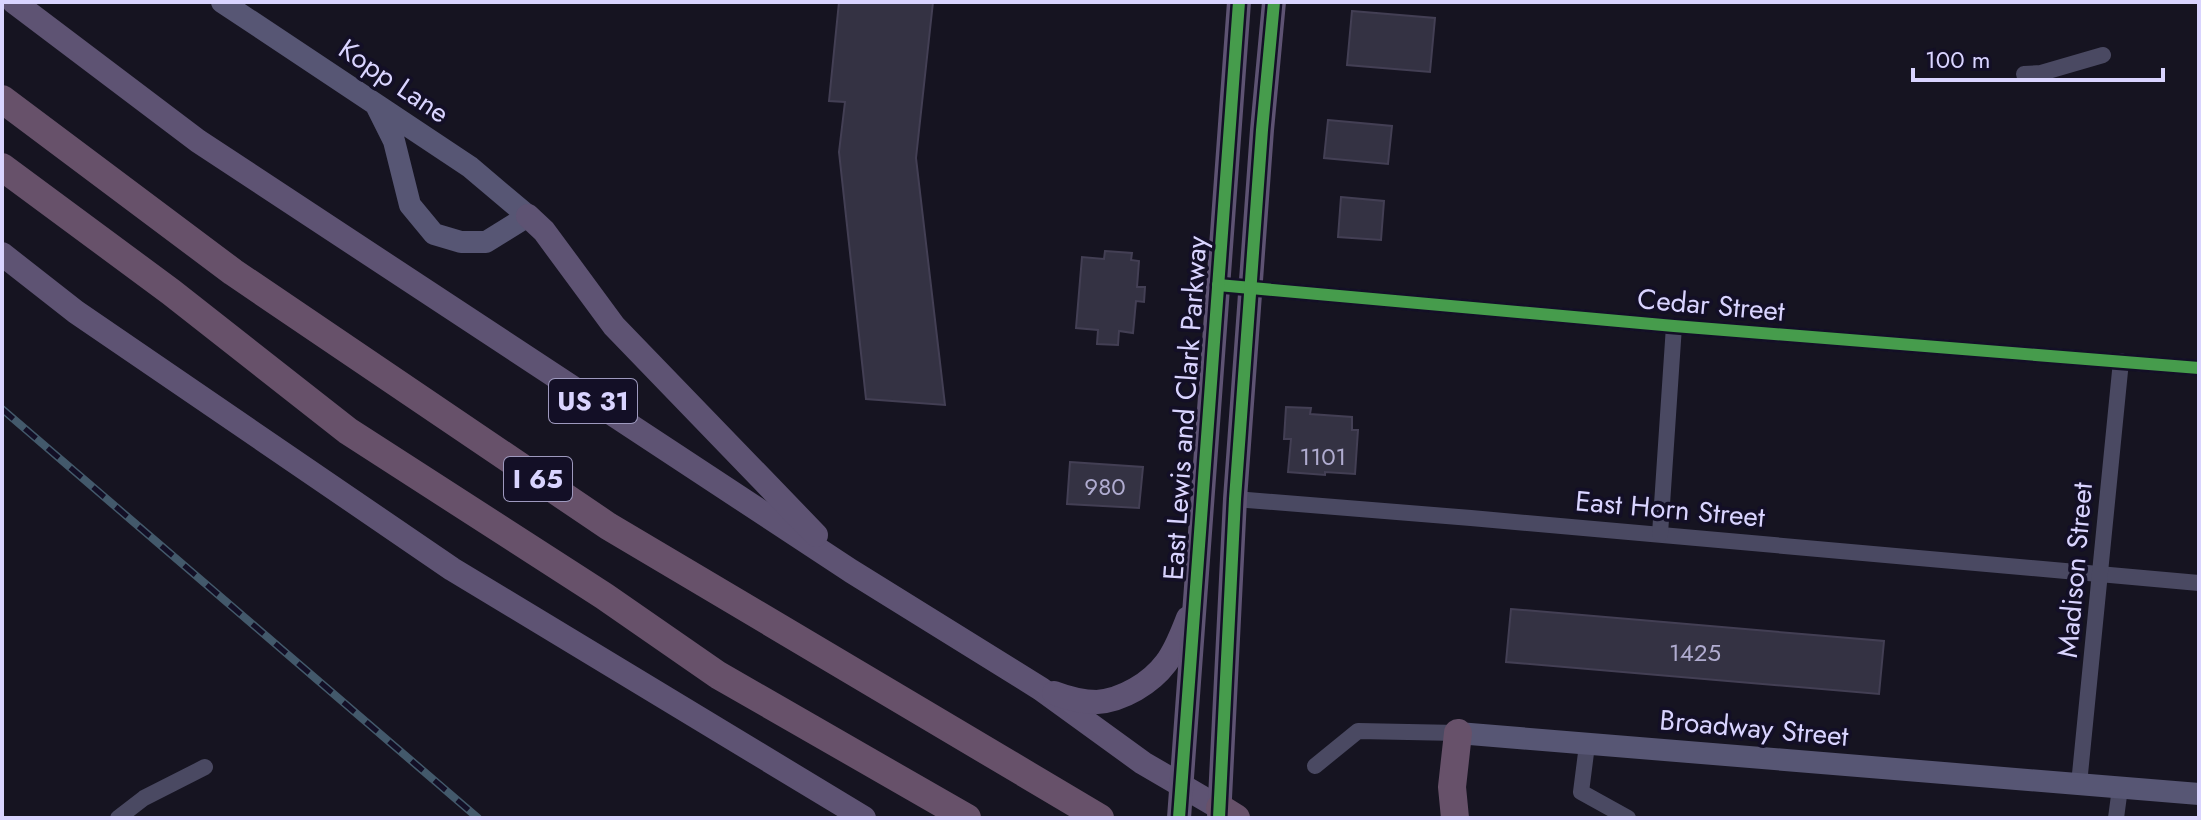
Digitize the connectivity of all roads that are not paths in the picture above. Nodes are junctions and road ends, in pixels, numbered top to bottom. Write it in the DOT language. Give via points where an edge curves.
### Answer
graph roads {
  1 [pos="14,2"];
  2 [pos="222,2"];
  3 [pos="1239,2"];
  4 [pos="1274,2"];
  5 [pos="2103,55"];
  6 [pos="2024,74"];
  7 [pos="2,99"];
  8 [pos="377,107"];
  9 [pos="2,167"];
  10 [pos="528,216"];
  11 [pos="2,254"];
  12 [pos="1218,285"];
  13 [pos="1250,289"];
  14 [pos="1674,326"];
  15 [pos="2121,361"];
  16 [pos="2199,368"];
  17 [pos="1235,499"];
  18 [pos="1660,534"];
  19 [pos="851,571"];
  20 [pos="2100,574"];
  21 [pos="2199,583"];
  22 [pos="1195,601"];
  23 [pos="1041,689"];
  24 [pos="1458,733"];
  25 [pos="1587,745"];
  26 [pos="1315,766"];
  27 [pos="205,767"];
  28 [pos="2079,784"];
  29 [pos="1182,785"];
  30 [pos="2120,788"];
  31 [pos="2199,794"];
  32 [pos="1225,815"];
  33 [pos="118,818"];
  34 [pos="864,818"];
  35 [pos="967,818"];
  36 [pos="1100,818"];
  37 [pos="1179,818"];
  38 [pos="1455,818"];
  39 [pos="1628,818"];
  40 [pos="2116,818"];
  1 -- 19 [label="main road, US 31" via="198,141"];
  2 -- 8 [label="street, Kopp Lane"];
  3 -- 12 [label="main road, East Lewis and Clark Parkway"];
  4 -- 13 [label="main road, East Lewis and Clark Parkway"];
  5 -- 6 [label="street"];
  7 -- 36 [label="highway, I 65" via="233,272 608,526"];
  8 -- 10 [label="street, Kopp Lane" via="470,167"];
  8 -- 10 [label="street" via="394,141 410,205 434,234 486,242"];
  9 -- 35 [label="highway, I 65" via="348,431 718,675"];
  10 -- 19 [label="main road" via="614,326"];
  11 -- 34 [label="main road" via="76,312 452,569"];
  12 -- 13 [label="street, Cedar Street"];
  12 -- 22 [label="main road, East Lewis and Clark Parkway"];
  13 -- 14 [label="street, Cedar Street"];
  13 -- 17 [label="main road, East Lewis and Clark Parkway"];
  14 -- 15 [label="street, Cedar Street"];
  14 -- 18 [label="street"];
  15 -- 16 [label="street, Cedar Street"];
  15 -- 20 [label="street, Madison Street"];
  17 -- 18 [label="street, East Horn Street"];
  17 -- 32 [label="main road, East Lewis and Clark Parkway"];
  18 -- 20 [label="street, East Horn Street"];
  19 -- 23 [label="main road, US 31"];
  20 -- 21 [label="street, East Horn Street"];
  20 -- 28 [label="street, Madison Street"];
  22 -- 23 [label="main road" via="1179,641 1149,681 1097,702"];
  22 -- 29 [label="main road, East Lewis and Clark Parkway"];
  23 -- 29 [label="main road, US 31"];
  24 -- 25 [label="street, Broadway Street"];
  24 -- 26 [label="street, Broadway Street" via="1358,731"];
  24 -- 38 [label="highway" via="1452,787"];
  25 -- 28 [label="street, Broadway Street"];
  25 -- 39 [label="street" via="1581,792"];
  27 -- 33 [label="street" via="144,798"];
  28 -- 30 [label="street, Broadway Street"];
  29 -- 32 [label="main road, US 31"];
  29 -- 37 [label="main road, East Lewis and Clark Parkway"];
  30 -- 31 [label="street, Broadway Street"];
  30 -- 40 [label="street"];
}
